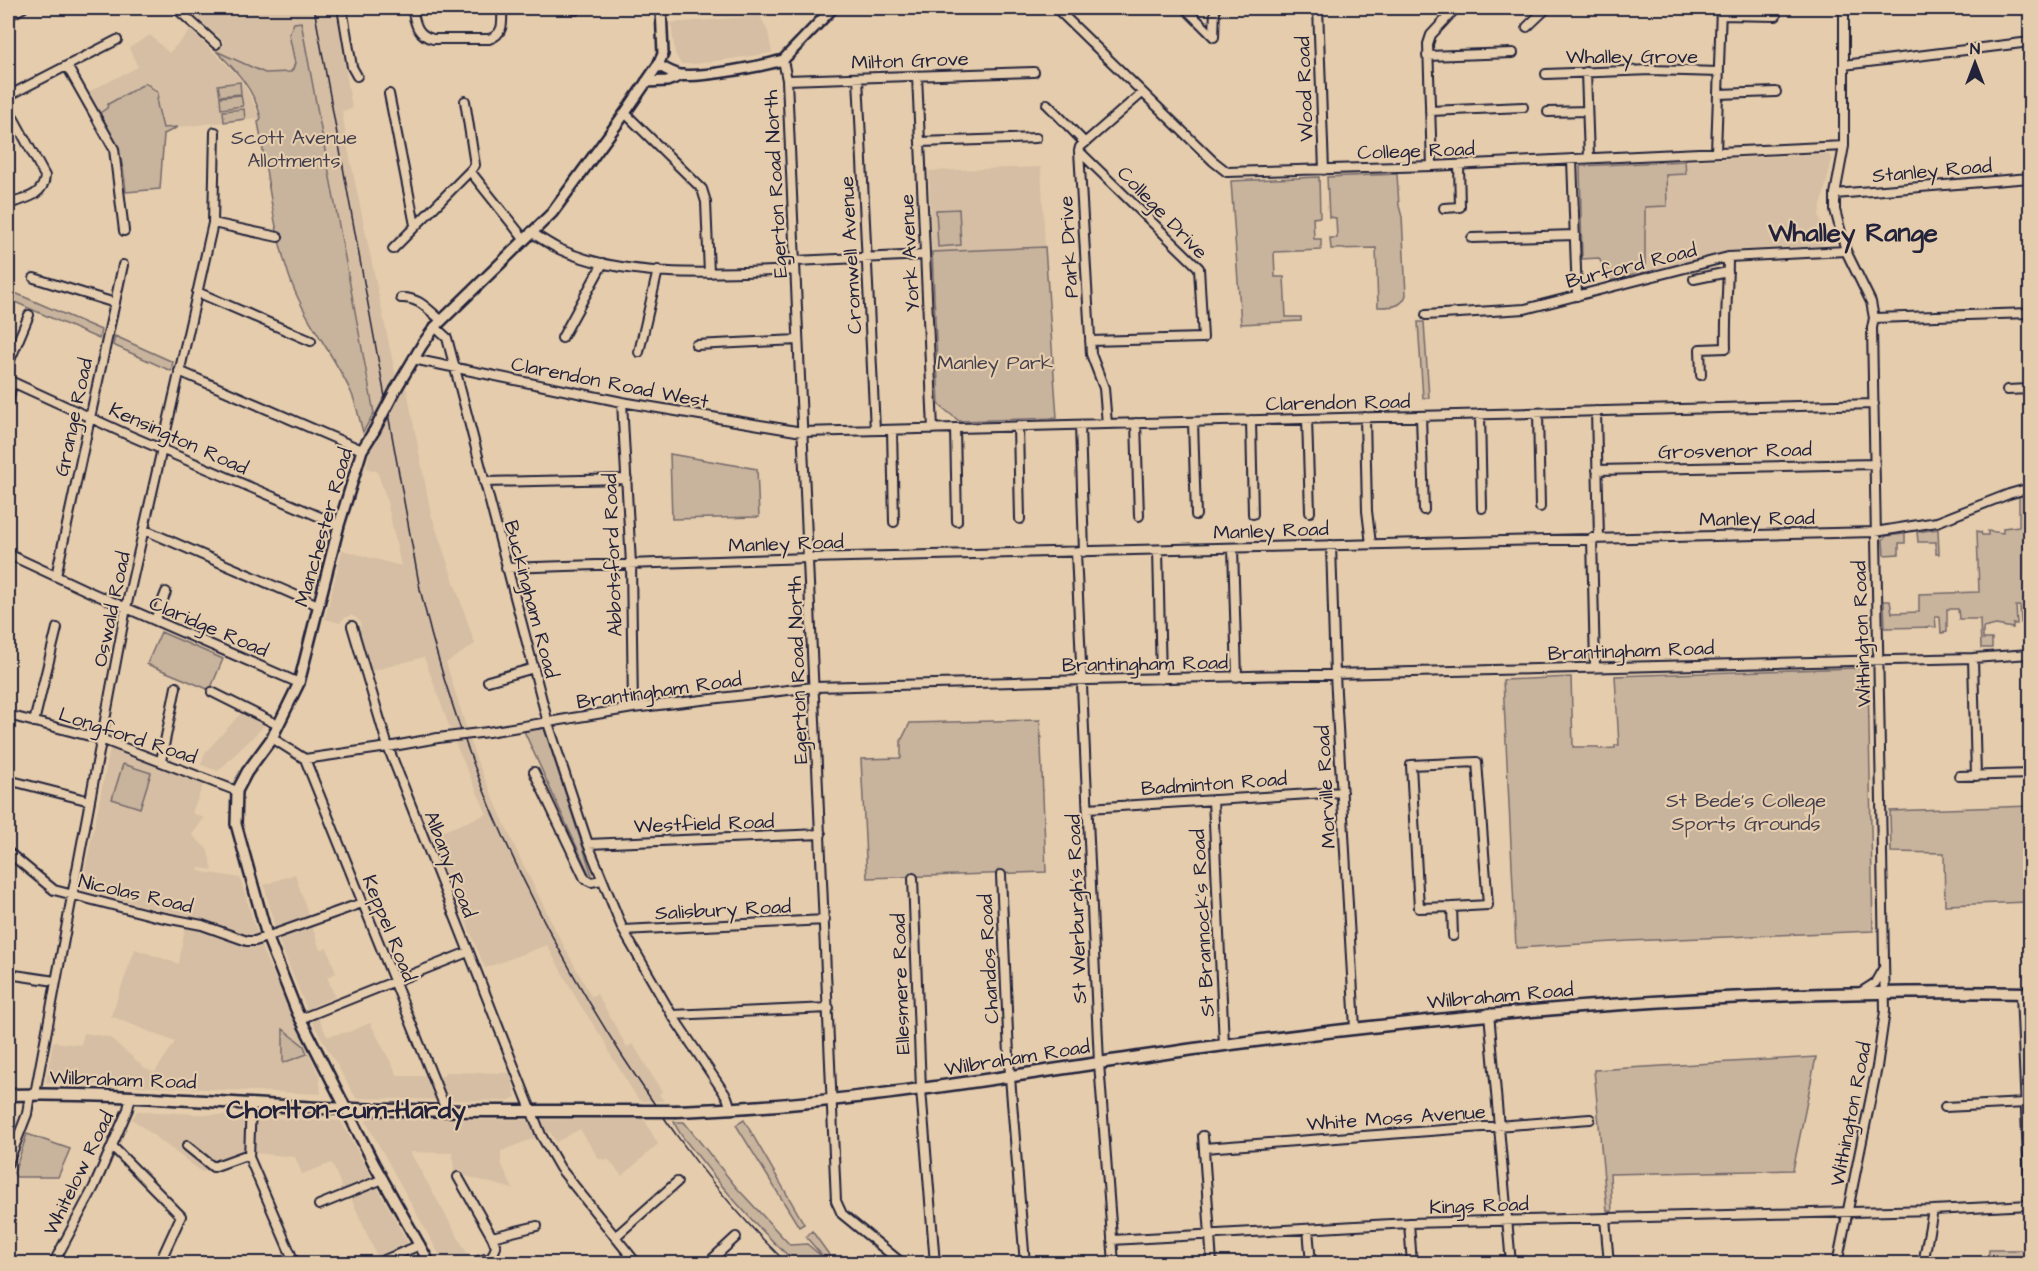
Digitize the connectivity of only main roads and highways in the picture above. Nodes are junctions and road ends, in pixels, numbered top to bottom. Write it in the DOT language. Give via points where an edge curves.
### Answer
graph roads {
  1 [pos="661,8"];
  2 [pos="833,8"];
  3 [pos="658,65"];
  4 [pos="683,75"];
  5 [pos="646,82"];
  6 [pos="2026,993"];
  7 [pos="8,1095"];
  8 [pos="345,1109"];
  9 [pos="430,1263"];
  1 -- 3 [label="main road" via="663,49"];
  2 -- 4 [label="main road" via="783,60"];
  3 -- 4 [label="main road"];
  3 -- 5 [label="main road, Manchester Road"];
  4 -- 5 [label="main road"];
  5 -- 8 [label="main road, Manchester Road, bridge" via="552,213 438,324 413,359 362,450 299,683 272,738 237,791 236,824 267,936 300,1019"];
  6 -- 8 [label="highway, Wilbraham Road, bridge" via="1737,997 1489,1013 1224,1045 921,1089 730,1109"];
  7 -- 8 [label="highway, Wilbraham Road" via="66,1093"];
  8 -- 9 [label="main road, Manchester Road"];
}
